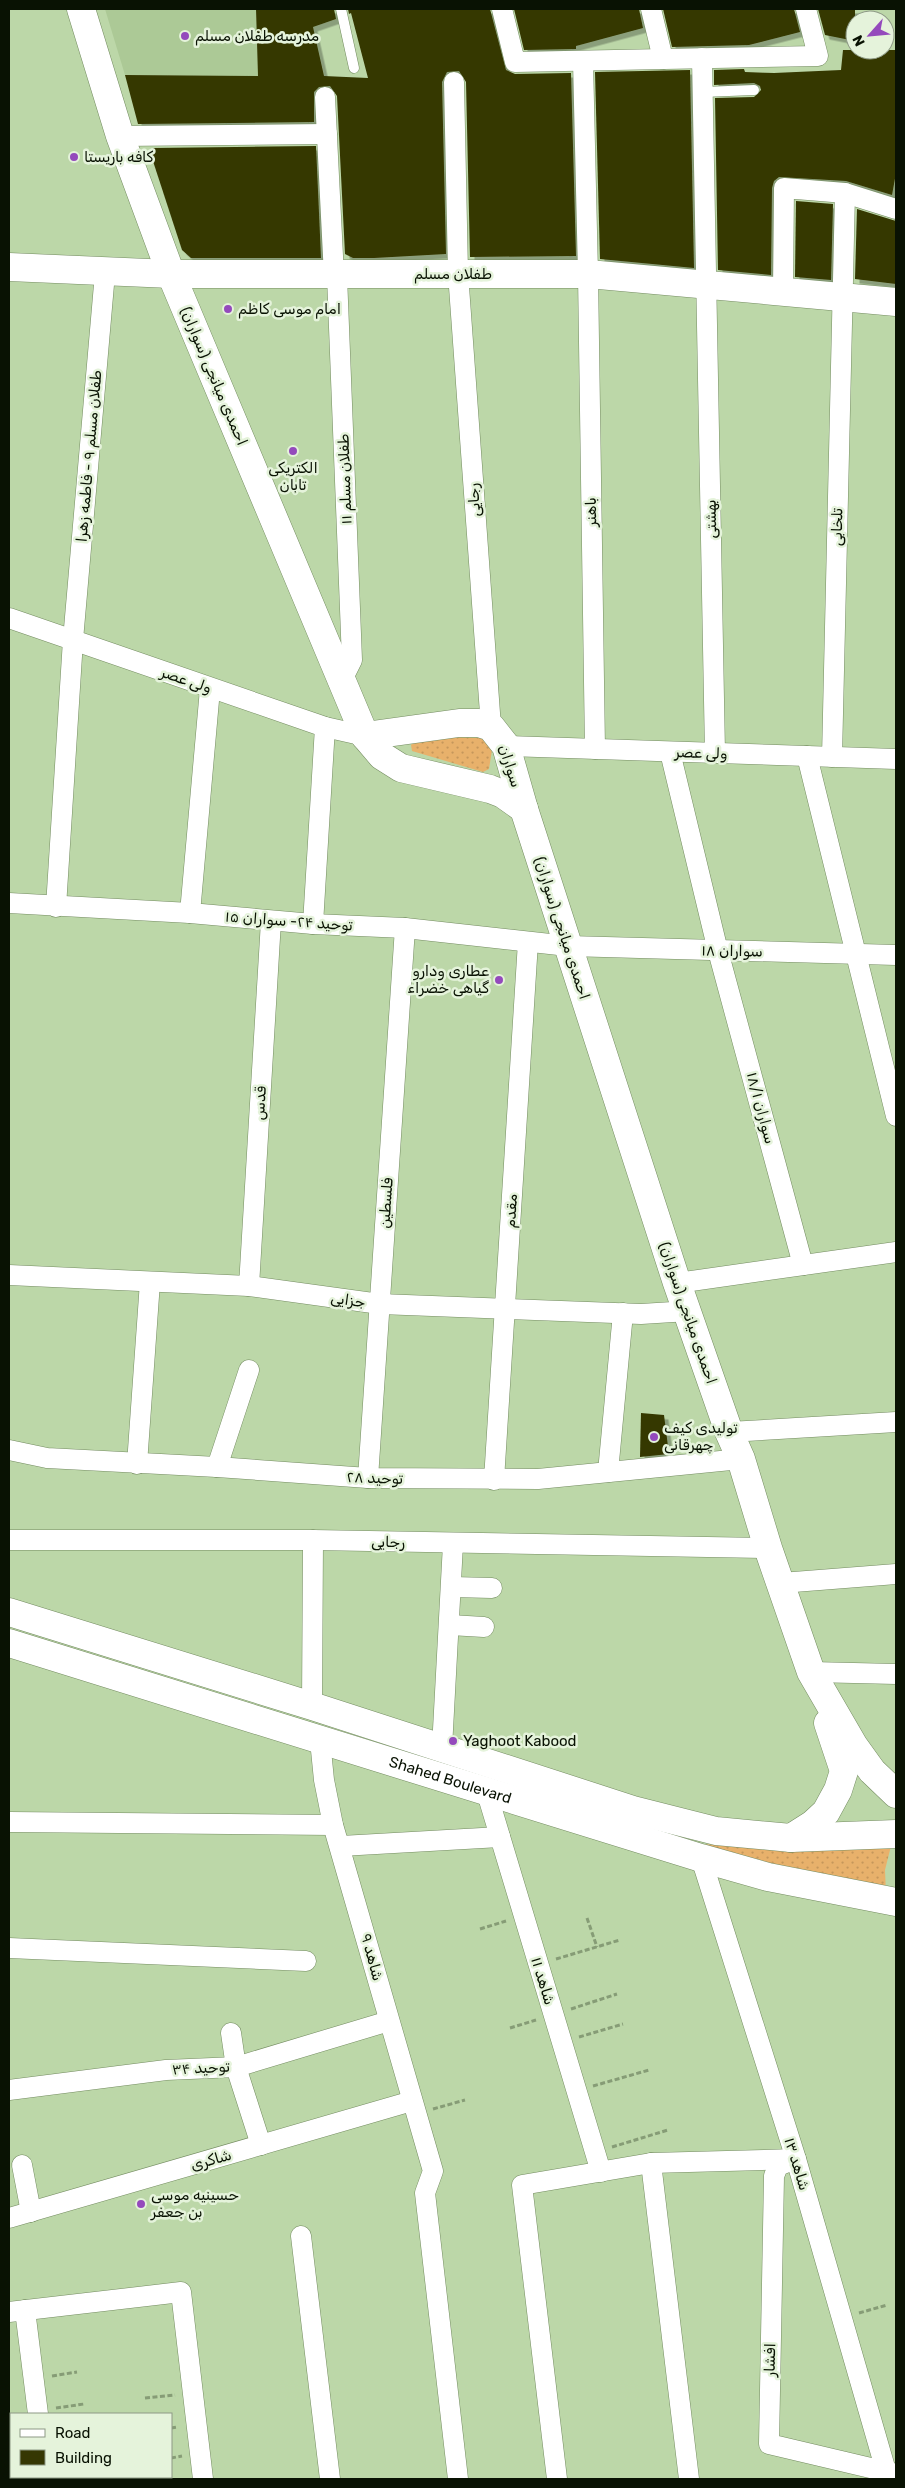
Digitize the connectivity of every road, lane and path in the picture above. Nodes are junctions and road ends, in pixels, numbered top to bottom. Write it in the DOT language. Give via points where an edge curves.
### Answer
graph roads {
  1 [pos="81,9"];
  2 [pos="341,9"];
  3 [pos="502,9"];
  4 [pos="651,9"];
  5 [pos="806,9"];
  6 [pos="702,58"];
  7 [pos="664,59"];
  8 [pos="583,61"];
  9 [pos="354,68"];
  10 [pos="454,82"];
  11 [pos="754,90"];
  12 [pos="703,92"];
  13 [pos="326,97"];
  14 [pos="327,134"];
  15 [pos="120,136"];
  16 [pos="845,193"];
  17 [pos="896,209"];
  18 [pos="9,267"];
  19 [pos="105,273"];
  20 [pos="458,273"];
  21 [pos="171,274"];
  22 [pos="588,274"];
  23 [pos="336,276"];
  24 [pos="706,285"];
  25 [pos="783,292"];
  26 [pos="843,297"];
  27 [pos="896,302"];
  28 [pos="9,618"];
  29 [pos="73,640"];
  30 [pos="342,680"];
  31 [pos="210,688"];
  32 [pos="325,728"];
  33 [pos="365,736"];
  34 [pos="498,737"];
  35 [pos="595,749"];
  36 [pos="670,752"];
  37 [pos="715,753"];
  38 [pos="807,756"];
  39 [pos="832,757"];
  40 [pos="896,760"];
  41 [pos="524,809"];
  42 [pos="9,903"];
  43 [pos="56,907"];
  44 [pos="190,913"];
  45 [pos="271,921"];
  46 [pos="313,924"];
  47 [pos="405,928"];
  48 [pos="528,942"];
  49 [pos="568,946"];
  50 [pos="718,951"];
  51 [pos="857,954"];
  52 [pos="896,956"];
  53 [pos="896,1116"];
  54 [pos="896,1252"];
  55 [pos="803,1265"];
  56 [pos="9,1276"];
  57 [pos="150,1282"];
  58 [pos="677,1283"];
  59 [pos="248,1286"];
  60 [pos="380,1304"];
  61 [pos="505,1310"];
  62 [pos="689,1311"];
  63 [pos="622,1313"];
  64 [pos="249,1370"];
  65 [pos="896,1422"];
  66 [pos="728,1432"];
  67 [pos="9,1450"];
  68 [pos="741,1459"];
  69 [pos="137,1464"];
  70 [pos="217,1467"];
  71 [pos="608,1472"];
  72 [pos="368,1478"];
  73 [pos="494,1480"];
  74 [pos="9,1540"];
  75 [pos="313,1540"];
  76 [pos="454,1544"];
  77 [pos="768,1548"];
  78 [pos="896,1574"];
  79 [pos="781,1583"];
  80 [pos="452,1587"];
  81 [pos="492,1588"];
  82 [pos="9,1612"];
  83 [pos="450,1626"];
  84 [pos="484,1626"];
  85 [pos="9,1643"];
  86 [pos="811,1672"];
  87 [pos="896,1674"];
  88 [pos="312,1706"];
  89 [pos="320,1740"];
  90 [pos="442,1748"];
  91 [pos="486,1790"];
  92 [pos="896,1794"];
  93 [pos="9,1822"];
  94 [pos="333,1825"];
  95 [pos="896,1834"];
  96 [pos="500,1837"];
  97 [pos="792,1838"];
  98 [pos="341,1846"];
  99 [pos="700,1858"];
  100 [pos="896,1902"];
  101 [pos="523,1915"];
  102 [pos="587,1918"];
  103 [pos="480,1929"];
  104 [pos="620,1940"];
  105 [pos="596,1947"];
  106 [pos="9,1948"];
  107 [pos="306,1961"];
  108 [pos="538,1964"];
  109 [pos="617,1994"];
  110 [pos="554,2015"];
  111 [pos="389,2021"];
  112 [pos="623,2024"];
  113 [pos="510,2028"];
  114 [pos="231,2033"];
  115 [pos="562,2043"];
  116 [pos="236,2067"];
  117 [pos="649,2070"];
  118 [pos="9,2090"];
  119 [pos="576,2091"];
  120 [pos="465,2100"];
  121 [pos="414,2107"];
  122 [pos="668,2130"];
  123 [pos="261,2145"];
  124 [pos="594,2152"];
  125 [pos="796,2159"];
  126 [pos="651,2163"];
  127 [pos="22,2165"];
  128 [pos="601,2172"];
  129 [pos="31,2212"];
  130 [pos="9,2218"];
  131 [pos="301,2236"];
  132 [pos="888,2305"];
  133 [pos="17,2311"];
  134 [pos="842,2319"];
  135 [pos="77,2372"];
  136 [pos="34,2378"];
  137 [pos="193,2393"];
  138 [pos="145,2398"];
  139 [pos="84,2404"];
  140 [pos="38,2412"];
  141 [pos="891,2472"];
  142 [pos="203,2479"];
  143 [pos="330,2479"];
  144 [pos="458,2479"];
  145 [pos="557,2479"];
  146 [pos="689,2479"];
  1 -- 15 [label="street, احمدی میانجی (سواران)"];
  2 -- 9 [label="lane"];
  3 -- 8 [label="street" via="515,62"];
  4 -- 7 [label="street"];
  5 -- 6 [label="street" via="818,56"];
  6 -- 7 [label="street"];
  6 -- 12 [label="street, بهشتی"];
  7 -- 8 [label="street"];
  8 -- 22 [label="street, باهنر"];
  10 -- 20 [label="street, رجایی"];
  11 -- 12 [label="lane"];
  12 -- 24 [label="street, بهشتی"];
  13 -- 14 [label="street, طفلان مسلم ۱۱"];
  14 -- 15 [label="street"];
  14 -- 23 [label="street, طفلان مسلم ۱۱"];
  15 -- 21 [label="street, احمدی میانجی (سواران)"];
  16 -- 17 [label="street"];
  16 -- 25 [label="street" via="784,188"];
  16 -- 26 [label="street, تلخابی"];
  18 -- 19 [label="street, طفلان مسلم"];
  19 -- 21 [label="street, طفلان مسلم"];
  19 -- 29 [label="street, طفلان مسلم ۹ - فاطمه زهرا"];
  20 -- 22 [label="street, طفلان مسلم"];
  20 -- 23 [label="street, طفلان مسلم"];
  20 -- 34 [label="street, رجایی"];
  21 -- 23 [label="street, طفلان مسلم"];
  21 -- 30 [label="street, احمدی میانجی (سواران)"];
  22 -- 24 [label="street, طفلان مسلم"];
  22 -- 35 [label="street, باهنر"];
  23 -- 30 [label="street, طفلان مسلم ۱۱" via="352,660"];
  24 -- 25 [label="street, طفلان مسلم"];
  24 -- 37 [label="street, بهشتی"];
  25 -- 26 [label="street, طفلان مسلم"];
  26 -- 27 [label="street, طفلان مسلم"];
  26 -- 39 [label="street, تلخابی"];
  28 -- 29 [label="street, ولی عصر"];
  29 -- 31 [label="street, ولی عصر"];
  29 -- 43 [label="street, طفلان مسلم ۹ - فاطمه زهرا"];
  30 -- 33 [label="street, احمدی میانجی (سواران)"];
  31 -- 32 [label="street, ولی عصر"];
  31 -- 44 [label="street"];
  32 -- 33 [label="street, ولی عصر"];
  32 -- 46 [label="street"];
  33 -- 34 [label="street" via="479,723"];
  33 -- 41 [label="street, احمدی میانجی (سواران)" via="382,756 400,768 490,789"];
  34 -- 35 [label="street, ولی عصر"];
  34 -- 41 [label="street, سواران"];
  35 -- 36 [label="street, ولی عصر"];
  36 -- 37 [label="street, ولی عصر"];
  36 -- 50 [label="street, سواران ۱۸/۱"];
  37 -- 38 [label="street, ولی عصر"];
  38 -- 39 [label="street, ولی عصر"];
  38 -- 51 [label="street"];
  39 -- 40 [label="street, ولی عصر"];
  41 -- 49 [label="street, احمدی میانجی (سواران)"];
  42 -- 43 [label="street, توحید ۲۴- سواران ۱۵"];
  43 -- 44 [label="street, توحید ۲۴- سواران ۱۵"];
  44 -- 45 [label="street, توحید ۲۴- سواران ۱۵"];
  45 -- 46 [label="street, توحید ۲۴- سواران ۱۵"];
  45 -- 59 [label="street, قدس"];
  46 -- 47 [label="street, توحید ۲۴- سواران ۱۵"];
  47 -- 48 [label="street, توحید ۲۴- سواران ۱۵"];
  47 -- 60 [label="street, فلسطین"];
  48 -- 49 [label="street, توحید ۲۴- سواران ۱۵"];
  48 -- 61 [label="street, مقدم"];
  49 -- 50 [label="street, سواران ۱۸"];
  49 -- 58 [label="street, احمدی میانجی (سواران)"];
  50 -- 51 [label="street, سواران ۱۸"];
  50 -- 55 [label="street, سواران ۱۸/۱"];
  51 -- 52 [label="street, سواران ۱۸"];
  51 -- 53 [label="street"];
  54 -- 55 [label="street"];
  55 -- 58 [label="street"];
  56 -- 57 [label="street, جزایی"];
  57 -- 59 [label="street, جزایی"];
  57 -- 69 [label="street"];
  58 -- 62 [label="street, احمدی میانجی (سواران)"];
  59 -- 60 [label="street, جزایی"];
  60 -- 61 [label="street, جزایی"];
  60 -- 72 [label="street, فلسطین"];
  61 -- 63 [label="street, جزایی"];
  61 -- 73 [label="street, مقدم"];
  62 -- 63 [label="street, جزایی"];
  62 -- 66 [label="street, احمدی میانجی (سواران)"];
  63 -- 71 [label="street"];
  64 -- 70 [label="street"];
  65 -- 66 [label="street"];
  66 -- 68 [label="street, احمدی میانجی (سواران)"];
  67 -- 69 [label="street, توحید ۲۸" via="48,1458"];
  68 -- 71 [label="street, توحید ۲۸"];
  68 -- 77 [label="street, احمدی میانجی (سواران)"];
  69 -- 70 [label="street, توحید ۲۸"];
  70 -- 72 [label="street, توحید ۲۸"];
  71 -- 73 [label="street, توحید ۲۸"];
  72 -- 73 [label="street, توحید ۲۸"];
  74 -- 75 [label="street, رجایی"];
  75 -- 76 [label="street, رجایی"];
  75 -- 88 [label="street"];
  76 -- 77 [label="street, رجایی"];
  76 -- 80 [label="street"];
  77 -- 79 [label="street, احمدی میانجی (سواران)"];
  78 -- 79 [label="street"];
  79 -- 86 [label="street, احمدی میانجی (سواران)"];
  80 -- 81 [label="street"];
  80 -- 83 [label="street"];
  82 -- 88 [label="street, Shahed Boulevard"];
  83 -- 84 [label="street"];
  83 -- 90 [label="street"];
  85 -- 89 [label="street, Shahed Boulevard"];
  86 -- 87 [label="street"];
  86 -- 92 [label="street, احمدی میانجی (سواران)" via="854,1746 872,1771"];
  86 -- 97 [label="street" via="844,1771 826,1812"];
  88 -- 90 [label="street, Shahed Boulevard"];
  89 -- 91 [label="street, Shahed Boulevard"];
  89 -- 94 [label="street, شاهد ۹"];
  90 -- 97 [label="street, Shahed Boulevard" via="633,1810 716,1830"];
  91 -- 96 [label="street, شاهد ۱۱"];
  91 -- 99 [label="street, Shahed Boulevard"];
  93 -- 94 [label="street"];
  94 -- 98 [label="street, شاهد ۹"];
  95 -- 97 [label="street, Shahed Boulevard"];
  96 -- 98 [label="street"];
  96 -- 101 [label="street, شاهد ۱۱"];
  98 -- 111 [label="street, شاهد ۹"];
  99 -- 100 [label="street, Shahed Boulevard" via="768,1878"];
  99 -- 125 [label="street, شاهد ۱۳"];
  101 -- 103 [label="path"];
  101 -- 108 [label="street, شاهد ۱۱"];
  102 -- 105 [label="path"];
  104 -- 105 [label="path"];
  105 -- 108 [label="path"];
  106 -- 107 [label="street"];
  108 -- 110 [label="street, شاهد ۱۱"];
  109 -- 110 [label="path"];
  110 -- 113 [label="path"];
  110 -- 115 [label="street, شاهد ۱۱"];
  111 -- 116 [label="street, توحید ۳۴"];
  111 -- 121 [label="street, شاهد ۹"];
  112 -- 115 [label="path"];
  114 -- 116 [label="street"];
  115 -- 119 [label="street, شاهد ۱۱"];
  116 -- 118 [label="street, توحید ۳۴" via="166,2070"];
  116 -- 123 [label="street"];
  117 -- 119 [label="path"];
  119 -- 124 [label="street, شاهد ۱۱"];
  120 -- 121 [label="path"];
  121 -- 123 [label="street, شاکری"];
  121 -- 144 [label="street, شاهد ۹" via="433,2171 425,2193"];
  122 -- 124 [label="path"];
  123 -- 129 [label="street, شاکری"];
  124 -- 128 [label="street, شاهد ۱۱"];
  125 -- 126 [label="street"];
  125 -- 134 [label="street, شاهد ۱۳"];
  125 -- 141 [label="street, افشار" via="778,2166 774,2176 769,2444"];
  126 -- 128 [label="street"];
  126 -- 146 [label="street"];
  127 -- 129 [label="street"];
  128 -- 145 [label="street" via="522,2185"];
  129 -- 130 [label="street, شاکری"];
  131 -- 143 [label="street"];
  132 -- 134 [label="path"];
  133 -- 136 [label="street"];
  133 -- 137 [label="street" via="180,2292"];
  134 -- 141 [label="street, شاهد ۱۳"];
  135 -- 136 [label="path"];
  136 -- 140 [label="street"];
  137 -- 138 [label="path"];
  137 -- 142 [label="street"];
  139 -- 140 [label="path"];
}
